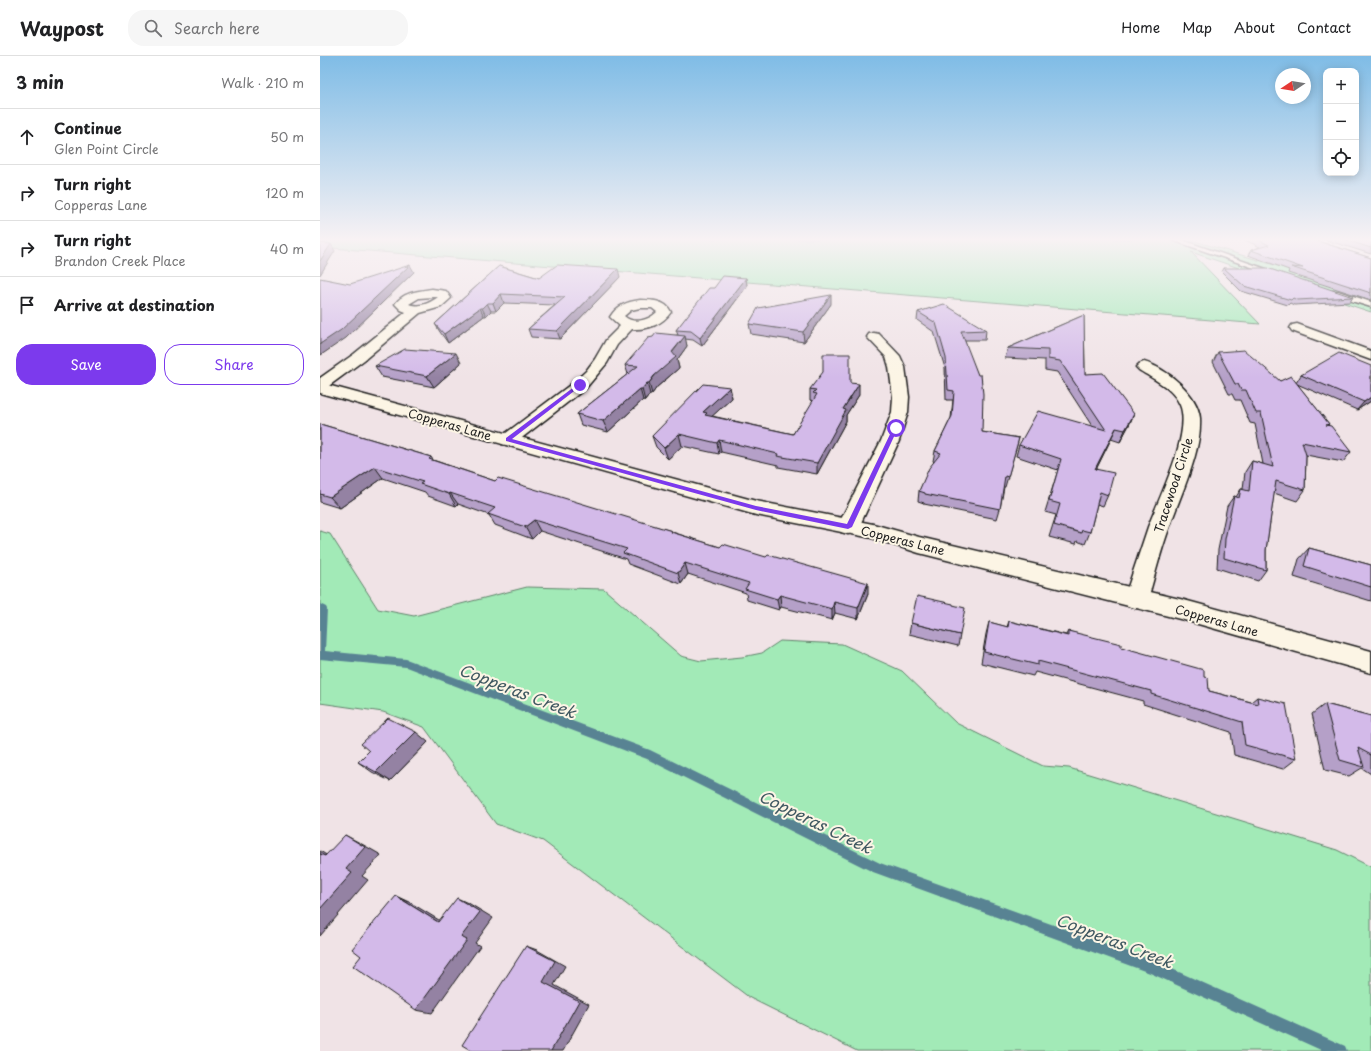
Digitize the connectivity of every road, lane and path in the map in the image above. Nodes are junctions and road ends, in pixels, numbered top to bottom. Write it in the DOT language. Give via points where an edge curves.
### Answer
graph roads {
  1 [pos="1331,292"];
  2 [pos="1371,305"];
  3 [pos="417,309"];
  4 [pos="629,324"];
  5 [pos="1297,328"];
  6 [pos="874,337"];
  7 [pos="1371,356"];
  8 [pos="1144,367"];
  9 [pos="320,386"];
  10 [pos="508,440"];
  11 [pos="848,527"];
  12 [pos="1136,599"];
  13 [pos="1371,662"];
  1 -- 2 [label="lane"];
  3 -- 9 [label="street"];
  4 -- 10 [label="street" via="611,343 602,360 580,385"];
  5 -- 7 [label="street"];
  6 -- 11 [label="street" via="893,356 901,397 900,412 890,441"];
  8 -- 12 [label="street, Tracewood Circle" via="1172,384 1182,394 1190,407 1191,424 1176,483"];
  9 -- 10 [label="street, Copperas Lane"];
  10 -- 11 [label="street, Copperas Lane" via="756,508"];
  11 -- 12 [label="street, Copperas Lane" via="873,531"];
  12 -- 13 [label="street, Copperas Lane"];
}
